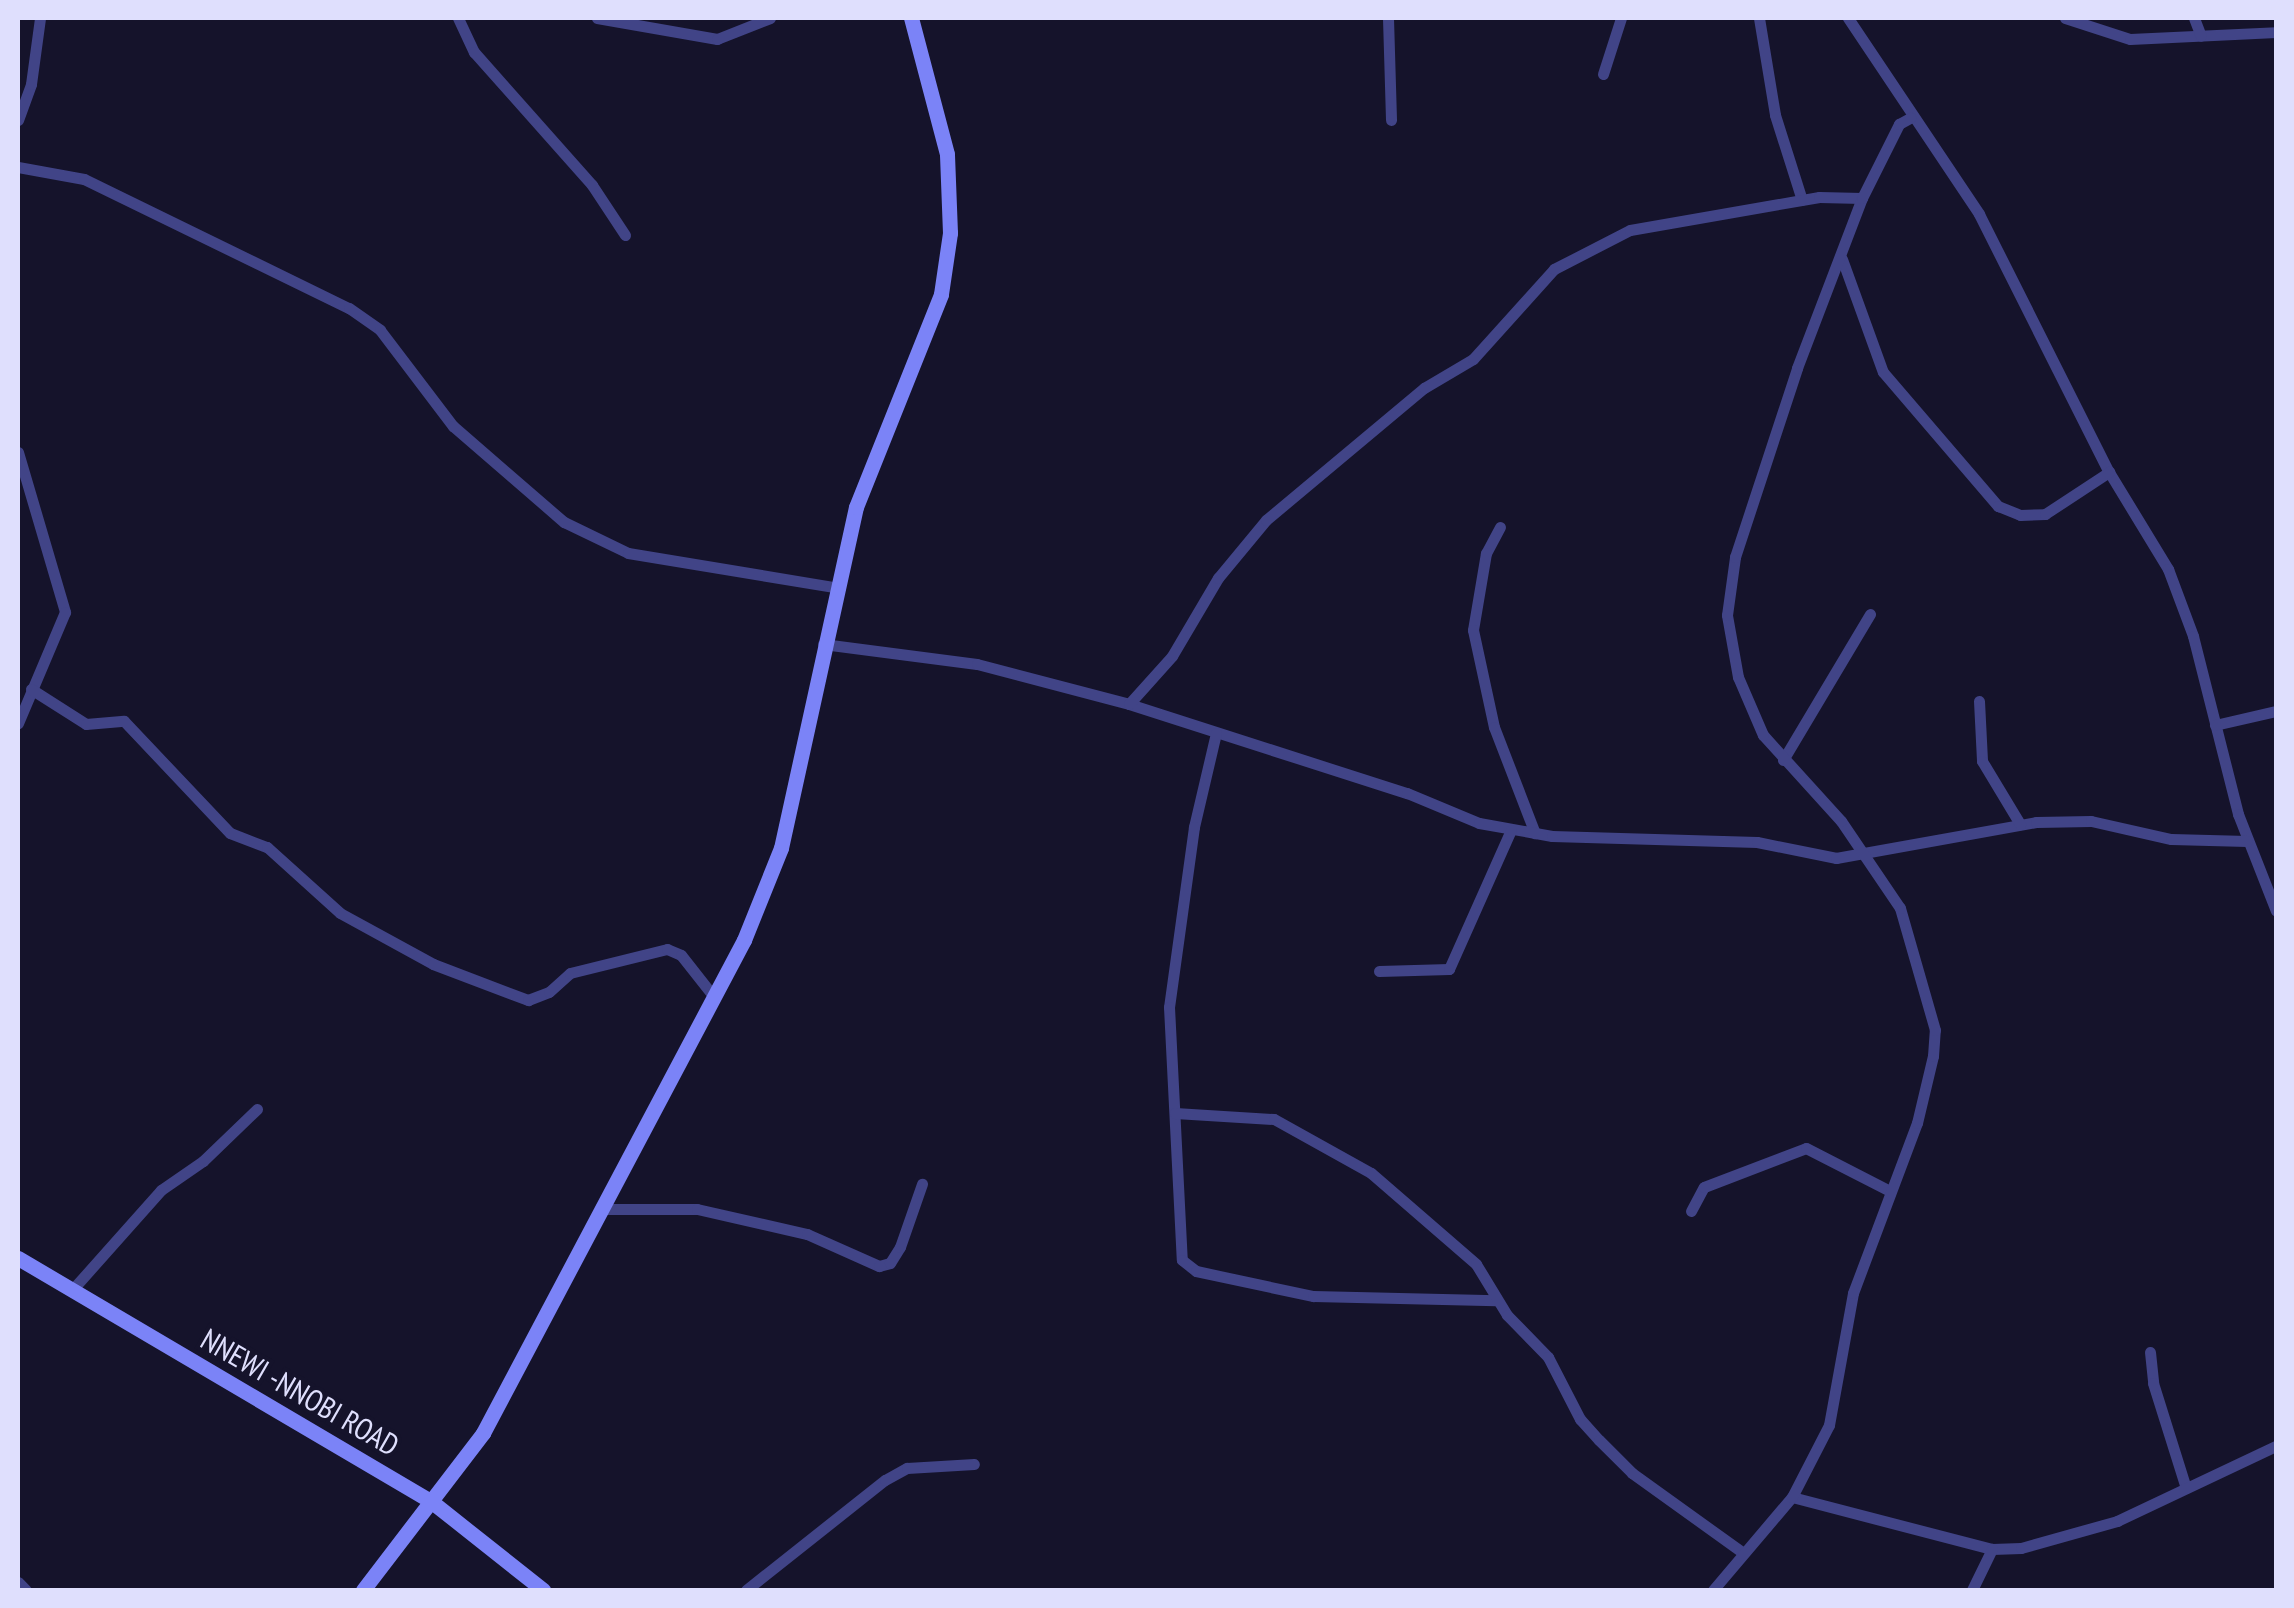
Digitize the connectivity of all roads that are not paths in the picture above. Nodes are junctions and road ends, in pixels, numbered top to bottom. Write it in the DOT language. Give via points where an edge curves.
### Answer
graph roads {
  1 [pos="40,18"];
  2 [pos="458,18"];
  3 [pos="597,18"];
  4 [pos="770,18"];
  5 [pos="911,18"];
  6 [pos="1388,18"];
  7 [pos="1621,18"];
  8 [pos="1758,18"];
  9 [pos="1848,18"];
  10 [pos="2065,18"];
  11 [pos="2194,18"];
  12 [pos="2276,32"];
  13 [pos="2201,36"];
  14 [pos="1602,74"];
  15 [pos="1910,118"];
  16 [pos="18,120"];
  17 [pos="1391,120"];
  18 [pos="18,167"];
  19 [pos="1862,198"];
  20 [pos="1802,200"];
  21 [pos="625,235"];
  22 [pos="1842,259"];
  23 [pos="18,452"];
  24 [pos="2109,472"];
  25 [pos="1500,527"];
  26 [pos="834,587"];
  27 [pos="1870,614"];
  28 [pos="823,644"];
  29 [pos="31,688"];
  30 [pos="1979,701"];
  31 [pos="1129,704"];
  32 [pos="2276,711"];
  33 [pos="18,723"];
  34 [pos="2215,725"];
  35 [pos="1216,733"];
  36 [pos="1783,760"];
  37 [pos="2020,824"];
  38 [pos="1511,830"];
  39 [pos="1534,833"];
  40 [pos="2247,840"];
  41 [pos="1867,856"];
  42 [pos="2276,911"];
  43 [pos="1379,971"];
  44 [pos="714,997"];
  45 [pos="257,1109"];
  46 [pos="1174,1113"];
  47 [pos="922,1184"];
  48 [pos="1890,1191"];
  49 [pos="605,1209"];
  50 [pos="1691,1212"];
  51 [pos="18,1258"];
  52 [pos="72,1290"];
  53 [pos="1496,1300"];
  54 [pos="2150,1352"];
  55 [pos="2276,1446"];
  56 [pos="974,1464"];
  57 [pos="2186,1488"];
  58 [pos="1792,1497"];
  59 [pos="432,1502"];
  60 [pos="1992,1549"];
  61 [pos="1742,1552"];
  62 [pos="18,1582"];
  63 [pos="26,1590"];
  64 [pos="363,1590"];
  65 [pos="543,1590"];
  66 [pos="746,1590"];
  67 [pos="1714,1590"];
  68 [pos="1972,1590"];
  1 -- 16 [label="street"];
  2 -- 21 [label="street" via="474,52 592,185"];
  3 -- 4 [label="street" via="717,39"];
  5 -- 26 [label="street" via="947,154 950,233 941,294 856,507"];
  6 -- 17 [label="street"];
  7 -- 14 [label="street"];
  8 -- 20 [label="street" via="1774,115"];
  9 -- 15 [label="street"];
  10 -- 13 [label="street" via="2130,40"];
  11 -- 13 [label="street"];
  12 -- 13 [label="street"];
  15 -- 19 [label="street" via="1899,124"];
  15 -- 24 [label="street" via="1978,214"];
  18 -- 26 [label="street" via="84,180 348,308 380,330 453,426 564,522 628,553"];
  19 -- 20 [label="street"];
  19 -- 22 [label="street"];
  20 -- 31 [label="street" via="1630,230 1554,268 1473,360 1424,388 1266,520 1218,578 1172,656"];
  22 -- 24 [label="street" via="1883,372 1998,506 2020,515 2045,514"];
  22 -- 36 [label="street" via="1794,378 1728,587 1738,677 1763,735"];
  23 -- 29 [label="street" via="65,612"];
  24 -- 34 [label="street" via="2176,587"];
  25 -- 39 [label="street" via="1486,552 1473,630 1494,727"];
  26 -- 28 [label="street"];
  27 -- 36 [label="street"];
  28 -- 31 [label="street" via="977,664"];
  28 -- 44 [label="street" via="781,848"];
  29 -- 33 [label="street"];
  29 -- 44 [label="street" via="86,724 124,720 230,834 268,847 340,912 432,964 528,1000 570,973 667,949 681,954"];
  30 -- 37 [label="street" via="1982,761"];
  31 -- 35 [label="street"];
  32 -- 34 [label="street"];
  34 -- 40 [label="street"];
  35 -- 38 [label="street"];
  35 -- 46 [label="street" via="1174,955 1166,1052"];
  36 -- 41 [label="street"];
  37 -- 40 [label="street" via="2091,821 2150,837"];
  37 -- 41 [label="street"];
  38 -- 39 [label="street"];
  38 -- 43 [label="street" via="1449,969"];
  39 -- 41 [label="street" via="1757,842 1836,858"];
  40 -- 42 [label="street"];
  41 -- 48 [label="street" via="1900,908 1935,1030 1929,1082"];
  44 -- 49 [label="street"];
  45 -- 52 [label="street" via="161,1190"];
  46 -- 53 [label="street" via="1274,1119 1352,1162 1463,1250"];
  46 -- 53 [label="street" via="1181,1252 1189,1268 1313,1296"];
  47 -- 49 [label="street" via="900,1246 890,1264 880,1266 807,1234 697,1209"];
  48 -- 50 [label="street" via="1806,1148 1704,1187"];
  48 -- 58 [label="street" via="1853,1294 1830,1425"];
  49 -- 59 [label="street" via="483,1432"];
  51 -- 52 [label="street, NNEWI -NNOBI ROAD"];
  52 -- 59 [label="street, NNEWI -NNOBI ROAD"];
  53 -- 61 [label="street" via="1548,1357 1580,1419 1599,1440 1632,1473"];
  54 -- 57 [label="street" via="2153,1383"];
  55 -- 57 [label="street"];
  56 -- 66 [label="street" via="907,1468 885,1480"];
  57 -- 60 [label="street" via="2070,1537"];
  58 -- 60 [label="street"];
  58 -- 61 [label="street"];
  59 -- 64 [label="street"];
  59 -- 65 [label="street, NNEWI -NNOBI ROAD"];
  60 -- 68 [label="street"];
  61 -- 67 [label="street"];
  62 -- 63 [label="street"];
}
